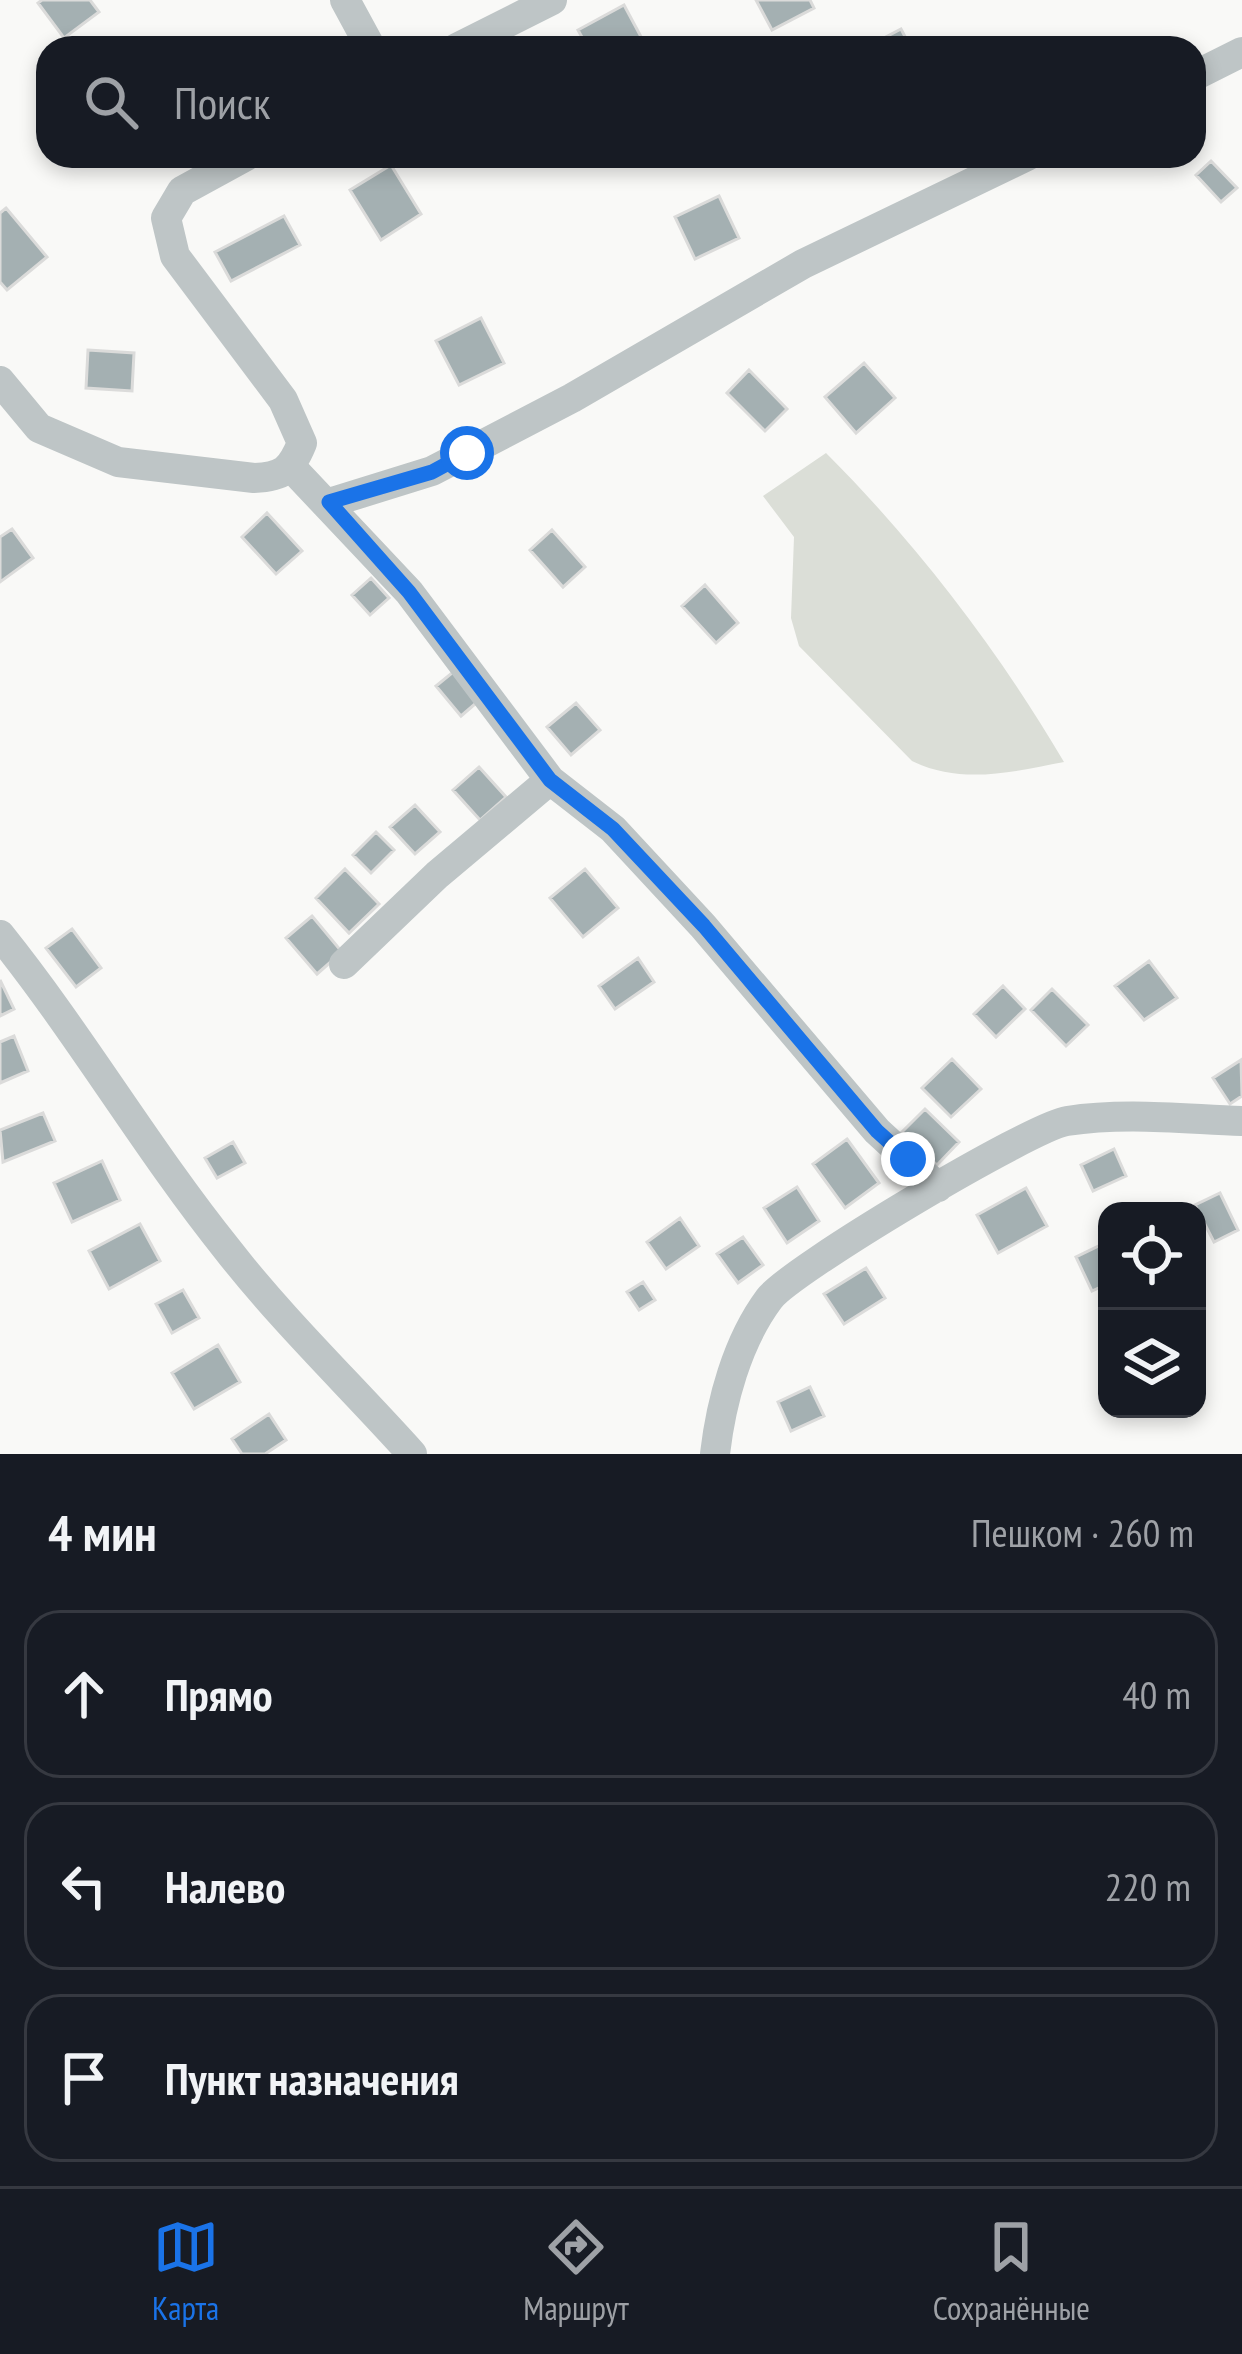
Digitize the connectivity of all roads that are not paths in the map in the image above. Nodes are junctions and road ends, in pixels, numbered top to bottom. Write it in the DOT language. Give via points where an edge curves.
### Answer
graph roads {
  1 [pos="345,0"];
  2 [pos="552,0"];
  3 [pos="364,36"];
  4 [pos="481,36"];
  5 [pos="1242,52"];
  6 [pos="1206,70"];
  7 [pos="224,168"];
  8 [pos="1002,168"];
  9 [pos="0,381"];
  10 [pos="292,468"];
  11 [pos="329,502"];
  12 [pos="550,780"];
  13 [pos="0,935"];
  14 [pos="344,964"];
  15 [pos="1242,1121"];
  16 [pos="938,1187"];
  17 [pos="412,1454"];
  18 [pos="715,1454"];
  1 -- 3 [label="street"];
  2 -- 4 [label="street"];
  5 -- 6 [label="street"];
  7 -- 10 [label="street" via="182,191 166,218 175,256 283,400 302,443"];
  8 -- 11 [label="street" via="803,264 432,472"];
  9 -- 10 [label="street" via="39,428 118,462 254,478"];
  10 -- 11 [label="street"];
  11 -- 12 [label="street" via="409,592"];
  12 -- 14 [label="street"];
  12 -- 16 [label="street" via="613,829 877,1131"];
  13 -- 17 [label="street" via="229,1252"];
  15 -- 16 [label="street" via="1061,1121"];
  16 -- 18 [label="street" via="769,1298 740,1351"];
}
